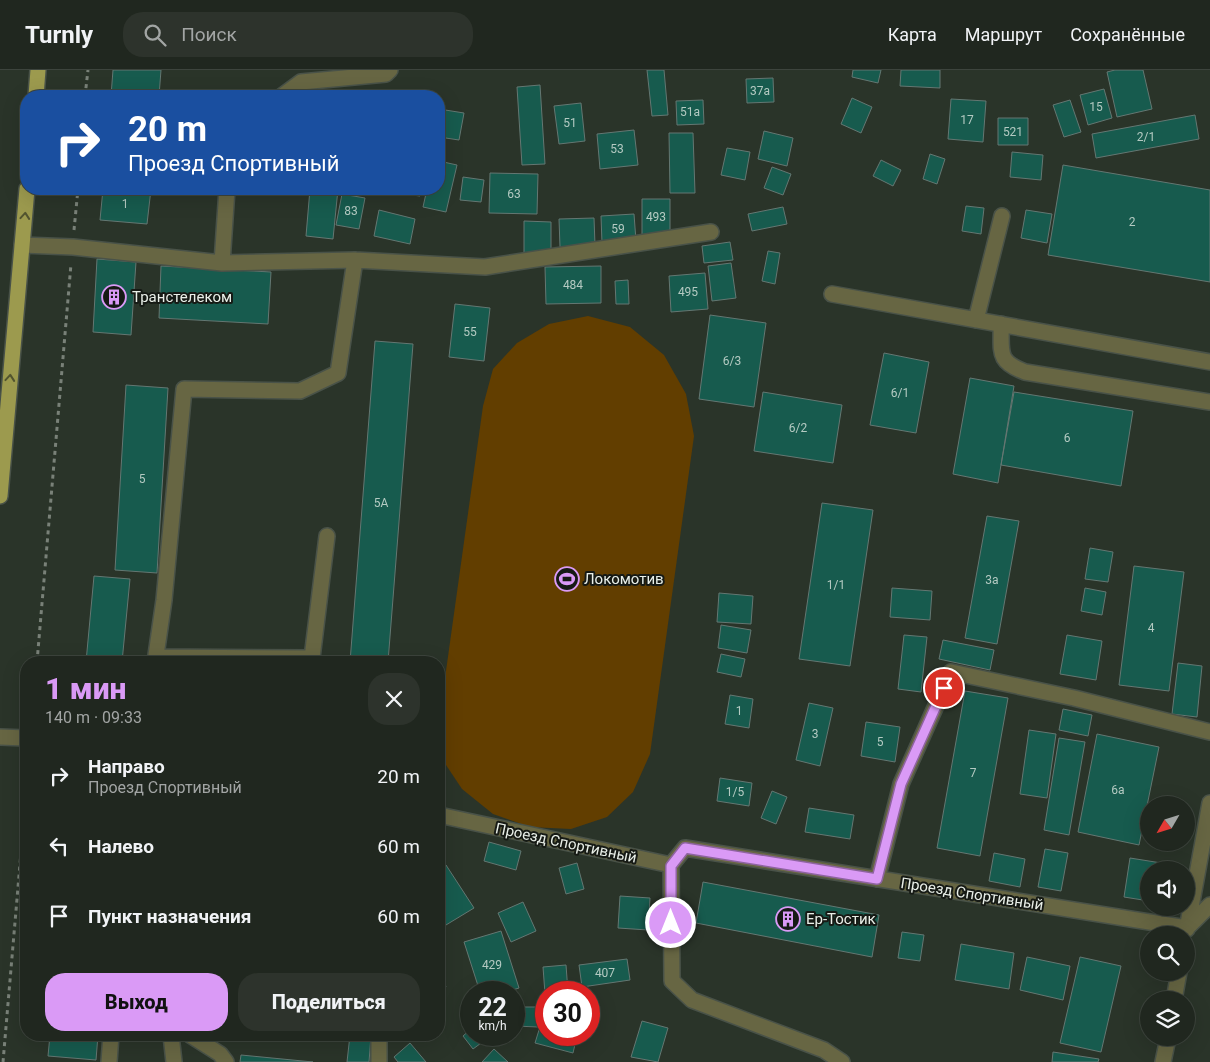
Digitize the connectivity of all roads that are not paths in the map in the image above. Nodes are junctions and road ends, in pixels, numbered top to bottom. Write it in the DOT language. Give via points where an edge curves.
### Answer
graph roads {
  1 [pos="38,70"];
  2 [pos="390,70"];
  3 [pos="36,90"];
  4 [pos="290,90"];
  5 [pos="26,195"];
  6 [pos="227,195"];
  7 [pos="1002,216"];
  8 [pos="711,232"];
  9 [pos="22,245"];
  10 [pos="355,260"];
  11 [pos="222,263"];
  12 [pos="832,294"];
  13 [pos="976,320"];
  14 [pos="1001,324"];
  15 [pos="1210,362"];
  16 [pos="1210,402"];
  17 [pos="0,496"];
  18 [pos="327,536"];
  19 [pos="156,656"];
  20 [pos="312,656"];
  21 [pos="1210,732"];
  22 [pos="0,737"];
  23 [pos="20,738"];
  24 [pos="1210,802"];
  25 [pos="445,816"];
  26 [pos="671,866"];
  27 [pos="877,879"];
  28 [pos="1210,905"];
  29 [pos="1152,926"];
  30 [pos="1188,926"];
  31 [pos="1192,926"];
  32 [pos="110,1041"];
  33 [pos="172,1041"];
  34 [pos="199,1041"];
  35 [pos="379,1041"];
  36 [pos="1166,1046"];
  37 [pos="108,1062"];
  38 [pos="174,1062"];
  39 [pos="226,1062"];
  40 [pos="379,1062"];
  41 [pos="842,1062"];
  42 [pos="1163,1062"];
  1 -- 3 [label="main road"];
  2 -- 4 [label="street" via="386,74 301,82"];
  9 -- 5 [label="main road, one-way"];
  6 -- 11 [label="street"];
  7 -- 13 [label="street"];
  8 -- 10 [label="street" via="485,266"];
  9 -- 11 [label="street" via="73,247"];
  17 -- 9 [label="main road, one-way"];
  10 -- 11 [label="street"];
  10 -- 19 [label="street" via="338,373 300,391 184,389"];
  12 -- 13 [label="street"];
  13 -- 14 [label="street"];
  14 -- 15 [label="street"];
  14 -- 16 [label="street" via="1003,359 1009,366 1025,372"];
  18 -- 20 [label="street"];
  21 -- 27 [label="street" via="951,672 901,784"];
  22 -- 23 [label="street"];
  24 -- 30 [label="street"];
  25 -- 26 [label="street, Проезд Спортивный"];
  26 -- 27 [label="street, Проезд Спортивный" via="685,848"];
  26 -- 41 [label="street" via="672,981 692,1000 824,1050"];
  27 -- 29 [label="street, Проезд Спортивный"];
  28 -- 31 [label="street"];
  32 -- 37 [label="street"];
  33 -- 38 [label="street"];
  34 -- 39 [label="street" via="220,1054"];
  35 -- 40 [label="street"];
  36 -- 42 [label="street"];
}
